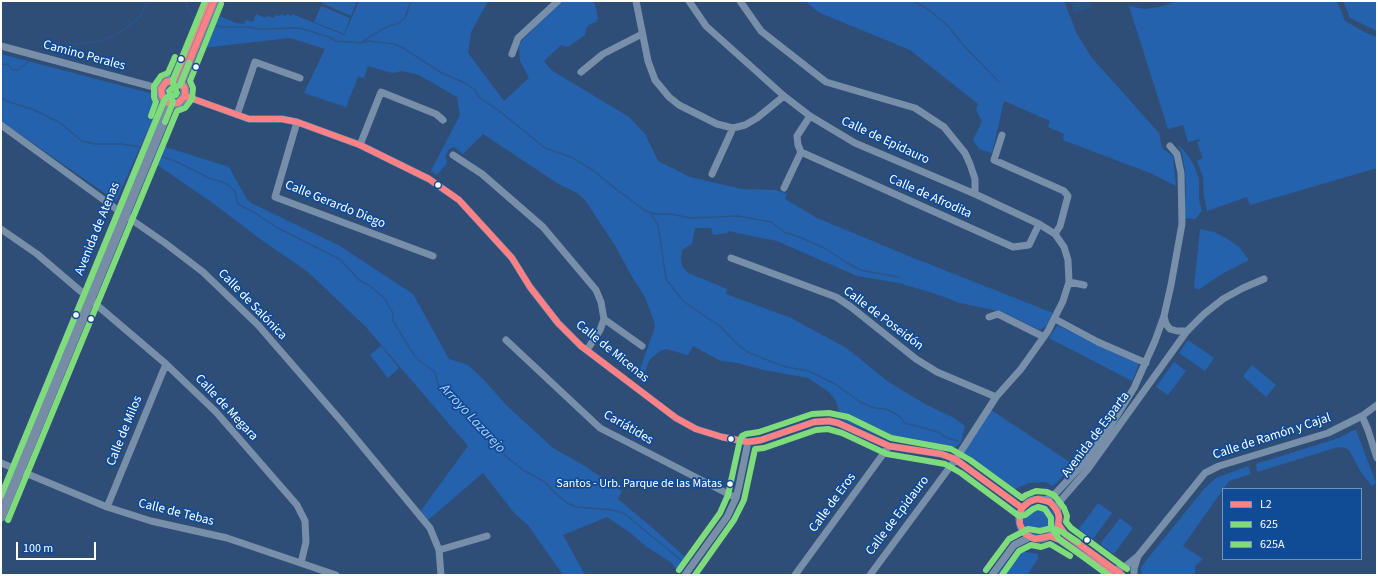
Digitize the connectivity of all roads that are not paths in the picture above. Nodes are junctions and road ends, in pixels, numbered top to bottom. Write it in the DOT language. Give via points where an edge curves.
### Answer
graph roads {
  1 [pos="207,1"];
  2 [pos="214,1"];
  3 [pos="558,1"];
  4 [pos="636,1"];
  5 [pos="689,1"];
  6 [pos="740,1"];
  7 [pos="642,34"];
  8 [pos="1,46"];
  9 [pos="512,54"];
  10 [pos="581,72"];
  11 [pos="300,78"];
  12 [pos="178,81"];
  13 [pos="161,89"];
  14 [pos="184,96"];
  15 [pos="784,96"];
  16 [pos="168,103"];
  17 [pos="237,115"];
  18 [pos="810,116"];
  19 [pos="443,120"];
  20 [pos="297,122"];
  21 [pos="1,125"];
  22 [pos="733,128"];
  23 [pos="1002,135"];
  24 [pos="360,145"];
  25 [pos="1170,146"];
  26 [pos="801,152"];
  27 [pos="453,156"];
  28 [pos="712,174"];
  29 [pos="784,188"];
  30 [pos="975,194"];
  31 [pos="122,213"];
  32 [pos="1039,224"];
  33 [pos="1,229"];
  34 [pos="1055,234"];
  35 [pos="433,256"];
  36 [pos="731,258"];
  37 [pos="1264,279"];
  38 [pos="1069,282"];
  39 [pos="1084,285"];
  40 [pos="88,298"];
  41 [pos="1164,316"];
  42 [pos="989,317"];
  43 [pos="604,319"];
  44 [pos="1055,319"];
  45 [pos="1187,330"];
  46 [pos="1044,336"];
  47 [pos="506,340"];
  48 [pos="642,346"];
  49 [pos="587,350"];
  50 [pos="1146,363"];
  51 [pos="166,364"];
  52 [pos="1134,388"];
  53 [pos="1142,394"];
  54 [pos="996,397"];
  55 [pos="1377,405"];
  56 [pos="1362,416"];
  57 [pos="748,442"];
  58 [pos="889,446"];
  59 [pos="1377,458"];
  60 [pos="955,459"];
  61 [pos="1,464"];
  62 [pos="17,470"];
  63 [pos="736,498"];
  64 [pos="1,500"];
  65 [pos="1045,500"];
  66 [pos="107,507"];
  67 [pos="1022,508"];
  68 [pos="1057,511"];
  69 [pos="1,517"];
  70 [pos="1058,524"];
  71 [pos="487,536"];
  72 [pos="1050,536"];
  73 [pos="1030,537"];
  74 [pos="439,550"];
  75 [pos="1138,556"];
  76 [pos="301,563"];
  77 [pos="1113,573"];
  78 [pos="336,575"];
  79 [pos="441,575"];
  80 [pos="685,575"];
  81 [pos="795,575"];
  82 [pos="870,575"];
  83 [pos="992,575"];
  84 [pos="1122,575"];
  85 [pos="1134,575"];
  1 -- 12 [label="main road"];
  2 -- 12 [label="main road"];
  3 -- 9 [label="street" via="518,38"];
  4 -- 7 [label="street"];
  5 -- 15 [label="street, Calle de Epidauro" via="706,26"];
  6 -- 30 [label="street" via="761,31 826,82 915,108 944,126 965,153 975,179"];
  7 -- 10 [label="street" via="603,54"];
  7 -- 22 [label="street" via="655,80 668,97 717,124"];
  8 -- 13 [label="street, Camino Perales"];
  11 -- 17 [label="street" via="255,62"];
  12 -- 13 [label="main road" via="166,82"];
  12 -- 14 [label="main road" via="185,89"];
  13 -- 16 [label="main road" via="162,96"];
  14 -- 16 [label="main road" via="180,102"];
  14 -- 17 [label="street, Calle de Micenas"];
  15 -- 18 [label="street, Calle de Epidauro"];
  15 -- 22 [label="street" via="757,118"];
  16 -- 31 [label="main road, Avenida de Atenas"];
  17 -- 20 [label="street, Calle de Micenas" via="249,119 282,119"];
  18 -- 26 [label="street" via="797,136"];
  18 -- 30 [label="street, Calle de Epidauro" via="855,143"];
  19 -- 24 [label="street" via="436,114 381,92"];
  20 -- 24 [label="street, Calle de Micenas"];
  20 -- 35 [label="street, Calle Gerardo Diego" via="275,196"];
  21 -- 31 [label="street, Calle de Salónica"];
  22 -- 28 [label="street"];
  23 -- 34 [label="street" via="994,160 1064,191 1068,196 1060,226"];
  24 -- 49 [label="street, Calle de Micenas" via="419,173 459,200 512,258 530,287 558,323"];
  25 -- 41 [label="street, Avenida de Esparta" via="1177,154 1181,173 1182,224"];
  26 -- 29 [label="street"];
  26 -- 32 [label="street, Calle de Afrodita" via="1013,247 1029,245"];
  27 -- 43 [label="street" via="482,174 543,228 596,290"];
  30 -- 32 [label="street, Calle de Epidauro"];
  31 -- 40 [label="main road, Avenida de Atenas"];
  31 -- 74 [label="street, Calle de Salónica" via="203,272 258,325 430,528"];
  32 -- 34 [label="street, Calle de Epidauro"];
  33 -- 40 [label="street, Calle de Megara" via="37,254"];
  34 -- 38 [label="street, Calle de Epidauro" via="1064,247 1068,260"];
  36 -- 54 [label="street, Calle de Poseidón" via="836,297 937,372"];
  37 -- 45 [label="street, Avenida de Esparta" via="1223,299"];
  38 -- 39 [label="street"];
  38 -- 44 [label="street, Calle de Epidauro"];
  40 -- 51 [label="street, Calle de Megara"];
  40 -- 62 [label="main road, Avenida de Atenas"];
  41 -- 45 [label="street" via="1170,329"];
  41 -- 50 [label="street, Avenida de Esparta"];
  42 -- 46 [label="street" via="998,314"];
  43 -- 48 [label="street"];
  43 -- 49 [label="street"];
  44 -- 46 [label="street, Calle de Epidauro"];
  44 -- 50 [label="street"];
  45 -- 53 [label="street, Avenida de Esparta"];
  46 -- 54 [label="street, Calle de Epidauro" via="1021,369"];
  47 -- 63 [label="street, Cariátides" via="600,428"];
  49 -- 57 [label="street, Calle de Micenas" via="676,418 696,429"];
  50 -- 52 [label="street, Avenida de Esparta"];
  51 -- 66 [label="street, Calle de Milos"];
  51 -- 76 [label="street, Calle de Megara" via="216,412 297,505 304,521 306,542"];
  52 -- 53 [label="street, Avenida de Esparta"];
  52 -- 65 [label="street, Avenida de Esparta" via="1084,463 1054,495"];
  53 -- 68 [label="street, Avenida de Esparta" via="1088,469 1061,500"];
  54 -- 60 [label="street, Calle de Epidauro"];
  55 -- 56 [label="street, Calle de Ramón y Cajal"];
  56 -- 59 [label="street"];
  56 -- 75 [label="street, Calle de Ramón y Cajal" via="1328,433 1219,466 1205,474"];
  57 -- 58 [label="street, Calle de Micenas" via="814,422 829,421 845,425"];
  57 -- 63 [label="street"];
  58 -- 60 [label="street, Calle de Micenas" via="941,454"];
  58 -- 81 [label="street, Calle de Eros"];
  60 -- 67 [label="street, Calle de Micenas"];
  60 -- 82 [label="street, Calle de Epidauro"];
  61 -- 62 [label="street, Calle de Tebas"];
  62 -- 64 [label="main road, Avenida de Atenas"];
  62 -- 66 [label="street, Calle de Tebas"];
  62 -- 69 [label="main road, Avenida de Atenas"];
  63 -- 80 [label="street" via="727,517"];
  65 -- 67 [label="street" via="1032,500"];
  65 -- 68 [label="street"];
  66 -- 76 [label="street, Calle de Tebas" via="151,522 226,538"];
  67 -- 73 [label="street" via="1020,524"];
  68 -- 70 [label="street"];
  70 -- 72 [label="street"];
  70 -- 77 [label="street" via="1065,534"];
  71 -- 74 [label="street"];
  72 -- 73 [label="street" via="1040,539"];
  72 -- 77 [label="street"];
  73 -- 83 [label="street" via="1014,545"];
  74 -- 79 [label="street, Calle de Salónica"];
  75 -- 77 [label="street, Calle de Ramón y Cajal"];
  75 -- 85 [label="street, Calle de Ramón y Cajal"];
  76 -- 78 [label="street, Calle de Tebas"];
  77 -- 84 [label="street"];
}
